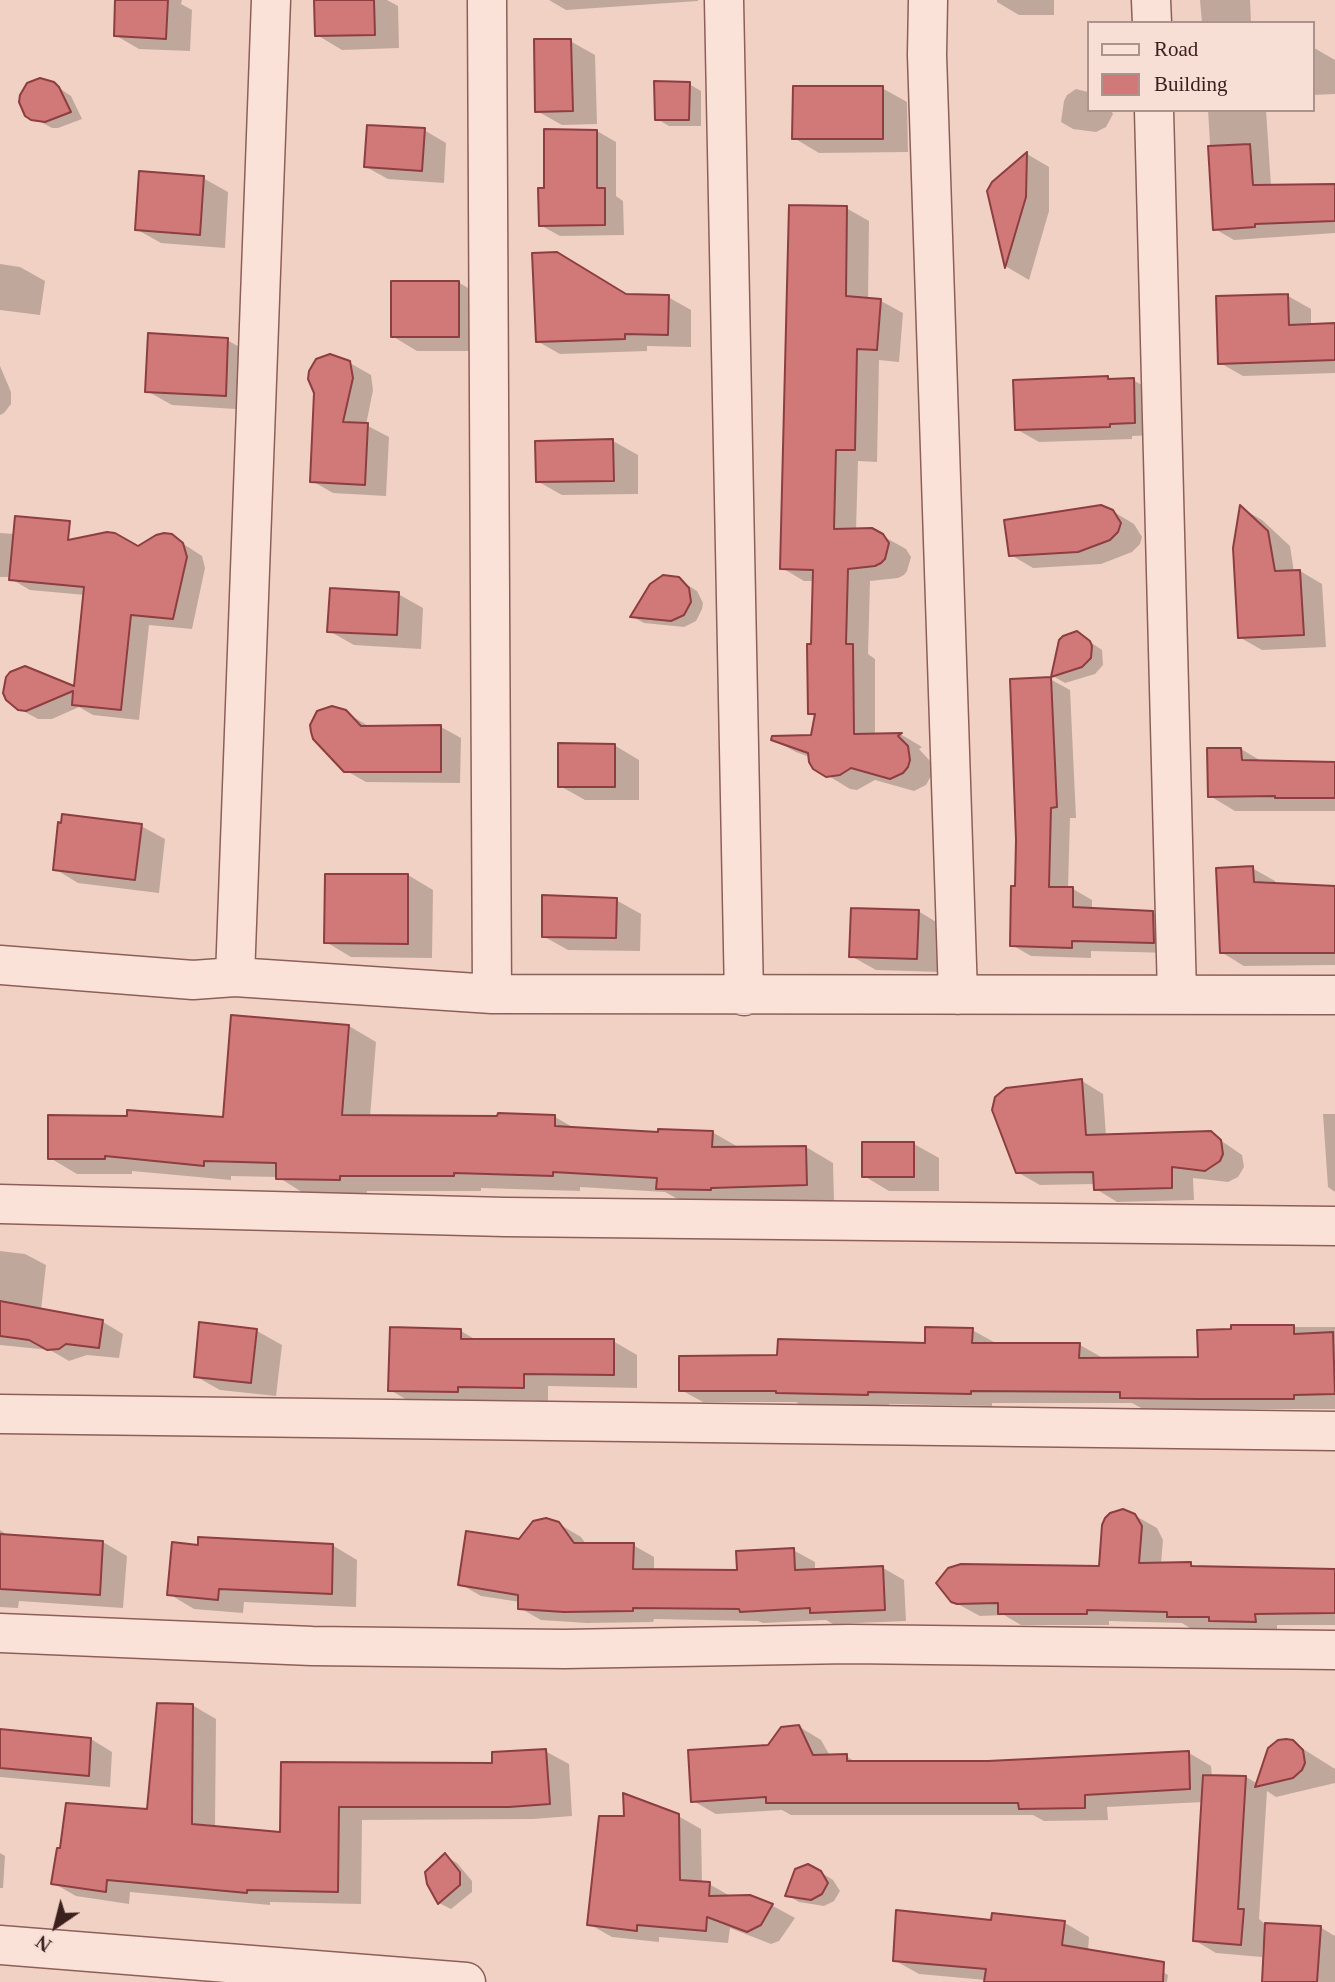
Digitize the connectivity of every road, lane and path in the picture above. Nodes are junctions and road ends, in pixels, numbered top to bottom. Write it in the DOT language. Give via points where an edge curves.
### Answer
graph roads {
  1 [pos="271,0"];
  2 [pos="487,0"];
  3 [pos="724,0"];
  4 [pos="928,0"];
  5 [pos="1151,0"];
  6 [pos="1152,21"];
  7 [pos="1154,112"];
  8 [pos="0,965"];
  9 [pos="235,978"];
  10 [pos="492,994"];
  11 [pos="958,995"];
  12 [pos="1177,995"];
  13 [pos="1335,995"];
  14 [pos="744,996"];
  15 [pos="0,1204"];
  16 [pos="1335,1226"];
  17 [pos="0,1414"];
  18 [pos="1335,1431"];
  19 [pos="0,1633"];
  20 [pos="1335,1650"];
  21 [pos="0,1945"];
  22 [pos="466,1982"];
  1 -- 9 [label="street"];
  2 -- 10 [label="street"];
  3 -- 14 [label="street"];
  4 -- 11 [label="street"];
  5 -- 6 [label="street"];
  7 -- 12 [label="street"];
  8 -- 9 [label="street" via="193,980"];
  9 -- 10 [label="street"];
  10 -- 14 [label="street"];
  11 -- 12 [label="street"];
  11 -- 14 [label="street"];
  12 -- 13 [label="street"];
  15 -- 16 [label="street" via="532,1217"];
  17 -- 18 [label="street"];
  19 -- 20 [label="street" via="312,1646 849,1644"];
  21 -- 22 [label="street"];
}
